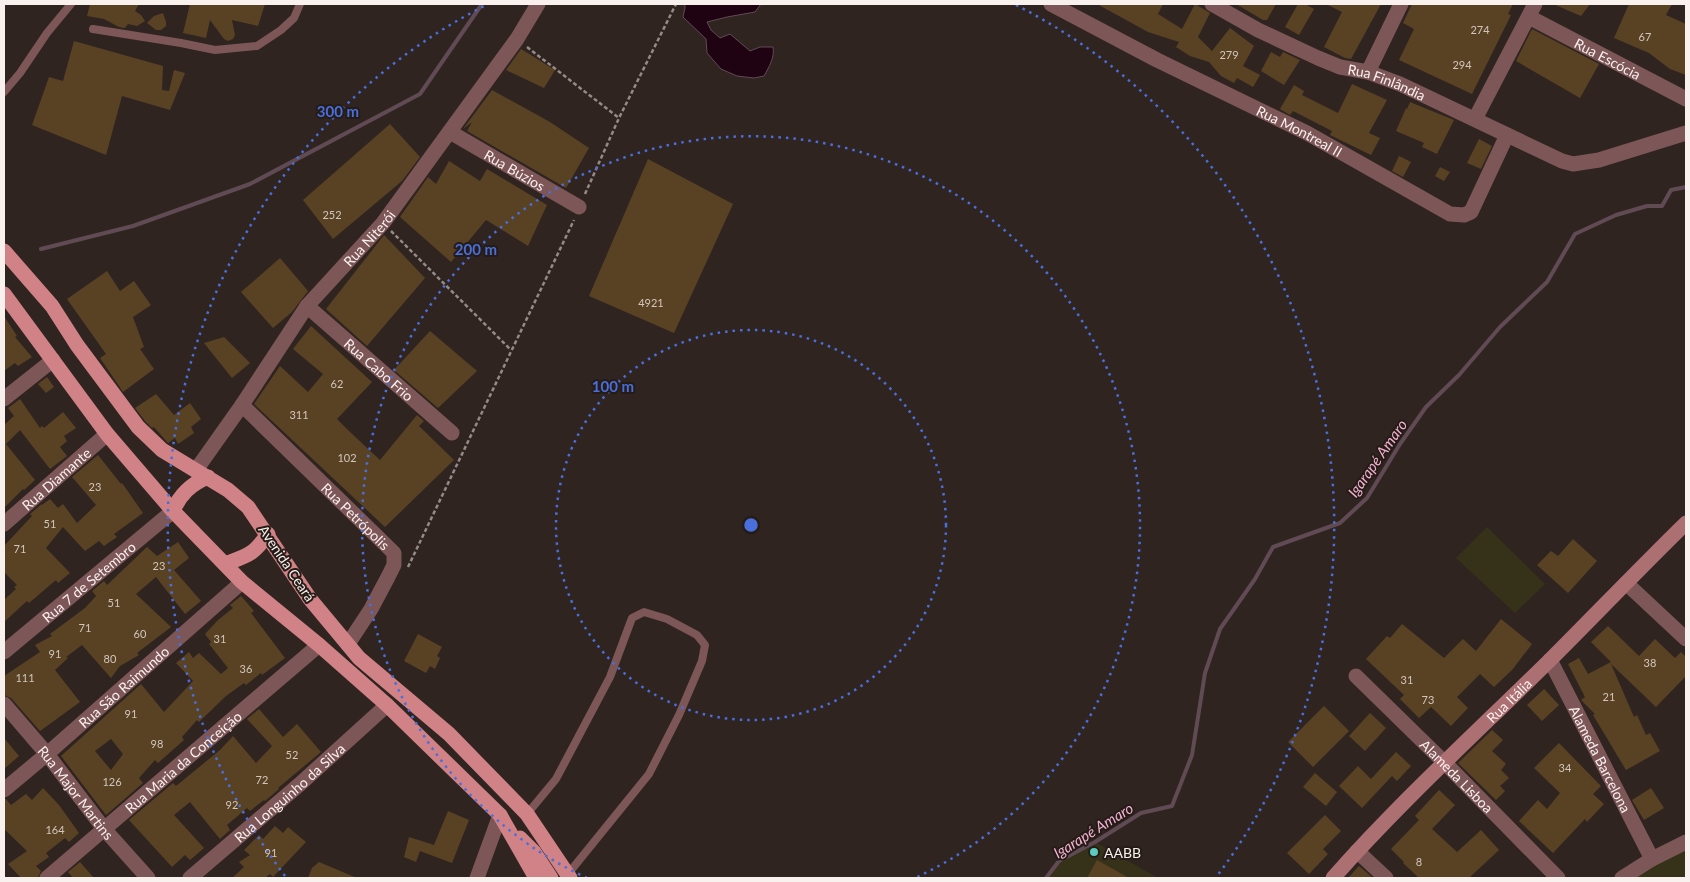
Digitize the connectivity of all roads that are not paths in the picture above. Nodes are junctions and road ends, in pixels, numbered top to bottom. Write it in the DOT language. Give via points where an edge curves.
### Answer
graph roads {
  1 [pos="71,4"];
  2 [pos="300,4"];
  3 [pos="538,4"];
  4 [pos="1051,4"];
  5 [pos="1212,4"];
  6 [pos="1401,4"];
  7 [pos="1532,10"];
  8 [pos="93,29"];
  9 [pos="1368,72"];
  10 [pos="4,92"];
  11 [pos="1686,99"];
  12 [pos="1475,119"];
  13 [pos="450,132"];
  14 [pos="1686,133"];
  15 [pos="1507,135"];
  16 [pos="580,207"];
  17 [pos="4,251"];
  18 [pos="4,294"];
  19 [pos="307,306"];
  20 [pos="52,360"];
  21 [pos="4,400"];
  22 [pos="242,405"];
  23 [pos="452,433"];
  24 [pos="107,434"];
  25 [pos="202,473"];
  26 [pos="173,511"];
  27 [pos="1686,523"];
  28 [pos="4,524"];
  29 [pos="268,534"];
  30 [pos="225,564"];
  31 [pos="242,582"];
  32 [pos="1626,582"];
  33 [pos="1686,639"];
  34 [pos="348,644"];
  35 [pos="319,646"];
  36 [pos="4,652"];
  37 [pos="1550,660"];
  38 [pos="1356,676"];
  39 [pos="4,704"];
  40 [pos="387,705"];
  41 [pos="47,754"];
  42 [pos="1444,762"];
  43 [pos="4,790"];
  44 [pos="527,814"];
  45 [pos="502,819"];
  46 [pos="105,830"];
  47 [pos="1686,842"];
  48 [pos="1357,851"];
  49 [pos="1652,859"];
  50 [pos="569,876"];
  51 [pos="47,878"];
  52 [pos="148,878"];
  53 [pos="190,878"];
  54 [pos="477,878"];
  55 [pos="536,878"];
  56 [pos="551,878"];
  57 [pos="1333,878"];
  58 [pos="1386,878"];
  59 [pos="1558,878"];
  60 [pos="1622,878"];
  1 -- 10 [label="lane"];
  2 -- 8 [label="lane" via="294,18 257,46 215,50"];
  3 -- 13 [label="street, Rua Niterói" via="517,39"];
  4 -- 15 [label="street, Rua Montreal II" via="1307,133 1450,214 1471,212"];
  5 -- 9 [label="street, Rua Finlândia" via="1318,58 1340,67"];
  6 -- 9 [label="street"];
  7 -- 11 [label="street, Rua Escócia"];
  7 -- 12 [label="street"];
  9 -- 12 [label="street, Rua Finlândia"];
  12 -- 15 [label="street, Rua Finlândia"];
  13 -- 16 [label="street, Rua Búzios"];
  13 -- 19 [label="street, Rua Niterói" via="383,224"];
  14 -- 15 [label="street, Rua Finlândia" via="1600,160 1574,164"];
  17 -- 25 [label="main road, Avenida Ceará" via="52,306 138,427 162,450"];
  18 -- 20 [label="main road"];
  19 -- 22 [label="street, Rua Niterói"];
  19 -- 23 [label="street, Rua Cabo Frio"];
  20 -- 21 [label="street"];
  20 -- 24 [label="main road"];
  22 -- 25 [label="street, Rua Niterói"];
  22 -- 34 [label="street, Rua Petrópolis" via="394,553 394,565 388,577"];
  24 -- 26 [label="main road"];
  24 -- 28 [label="street, Rua Diamante"];
  25 -- 26 [label="main road" via="177,501"];
  25 -- 29 [label="main road, Avenida Ceará" via="248,508"];
  26 -- 30 [label="main road"];
  26 -- 36 [label="street, Rua 7 de Setembro"];
  27 -- 32 [label="street, Rua Itália"];
  29 -- 30 [label="main road" via="256,550"];
  29 -- 34 [label="main road, Avenida Ceará" via="310,599"];
  30 -- 31 [label="main road"];
  31 -- 35 [label="main road"];
  31 -- 41 [label="street, Rua São Raimundo"];
  32 -- 33 [label="street"];
  32 -- 37 [label="street, Rua Itália"];
  34 -- 44 [label="main road, Avenida Ceará" via="359,658 449,734"];
  35 -- 40 [label="main road"];
  35 -- 46 [label="street, Rua Maria da Conceição"];
  37 -- 42 [label="street, Rua Itália"];
  37 -- 49 [label="street, Alameda Barcelona"];
  38 -- 42 [label="street, Alameda Lisboa"];
  39 -- 41 [label="street, Rua Major Martins"];
  40 -- 45 [label="main road"];
  40 -- 53 [label="street, Rua Longuinho da Silva"];
  41 -- 43 [label="street, Rua São Raimundo"];
  41 -- 46 [label="street, Rua Major Martins"];
  42 -- 48 [label="street, Rua Itália"];
  42 -- 59 [label="street, Alameda Lisboa"];
  44 -- 50 [label="main road, Avenida Ceará"];
  44 -- 50 [label="lane" via="563,766 610,677 632,618 644,612 667,619 697,635 705,645 702,661 649,774"];
  45 -- 54 [label="street"];
  45 -- 55 [label="main road"];
  45 -- 56 [label="main road" via="534,852"];
  46 -- 51 [label="street, Rua Maria da Conceição"];
  46 -- 52 [label="street, Rua Major Martins"];
  47 -- 49 [label="street"];
  48 -- 57 [label="street, Rua Itália"];
  48 -- 58 [label="street"];
  49 -- 60 [label="street"];
}
